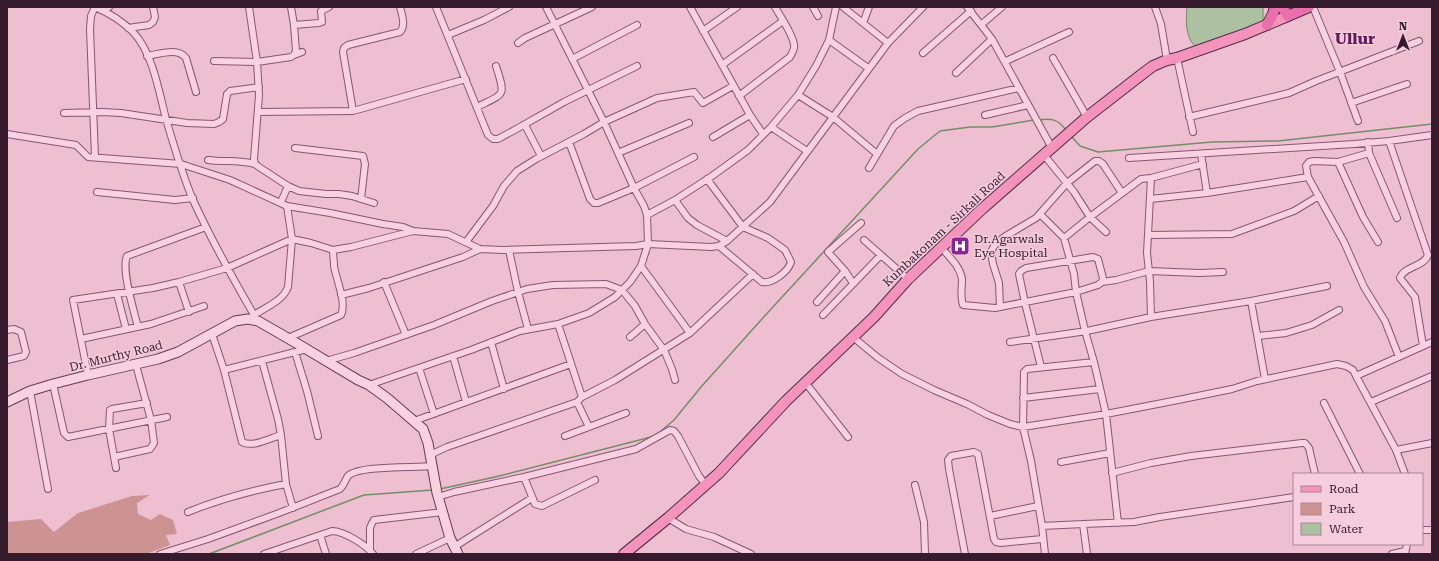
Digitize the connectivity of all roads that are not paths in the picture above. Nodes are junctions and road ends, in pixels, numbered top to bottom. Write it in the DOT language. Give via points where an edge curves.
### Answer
graph roads {
  1 [pos="109,7"];
  2 [pos="153,7"];
  3 [pos="249,7"];
  4 [pos="291,7"];
  5 [pos="329,7"];
  6 [pos="400,7"];
  7 [pos="436,7"];
  8 [pos="509,7"];
  9 [pos="546,7"];
  10 [pos="592,7"];
  11 [pos="690,7"];
  12 [pos="737,7"];
  13 [pos="775,7"];
  14 [pos="813,7"];
  15 [pos="836,7"];
  16 [pos="843,7"];
  17 [pos="869,7"];
  18 [pos="923,7"];
  19 [pos="1002,7"];
  20 [pos="1156,7"];
  21 [pos="1275,7"];
  22 [pos="1282,7"];
  23 [pos="1307,7"];
  24 [pos="499,9"];
  25 [pos="584,9"];
  26 [pos="969,9"];
  27 [pos="102,10"];
  28 [pos="1290,12"];
  29 [pos="818,16"];
  30 [pos="783,21"];
  31 [pos="863,23"];
  32 [pos="554,24"];
  33 [pos="982,24"];
  34 [pos="294,25"];
  35 [pos="637,25"];
  36 [pos="1267,25"];
  37 [pos="128,28"];
  38 [pos="703,31"];
  39 [pos="1069,32"];
  40 [pos="448,35"];
  41 [pos="992,39"];
  42 [pos="829,40"];
  43 [pos="1419,41"];
  44 [pos="518,42"];
  45 [pos="888,42"];
  46 [pos="302,52"];
  47 [pos="923,53"];
  48 [pos="294,55"];
  49 [pos="147,56"];
  50 [pos="1054,58"];
  51 [pos="572,59"];
  52 [pos="1172,59"];
  53 [pos="214,61"];
  54 [pos="1006,61"];
  55 [pos="257,62"];
  56 [pos="722,65"];
  57 [pos="496,66"];
  58 [pos="637,66"];
  59 [pos="868,68"];
  60 [pos="1340,72"];
  61 [pos="956,73"];
  62 [pos="466,79"];
  63 [pos="1407,84"];
  64 [pos="259,86"];
  65 [pos="733,86"];
  66 [pos="1019,88"];
  67 [pos="587,90"];
  68 [pos="196,92"];
  69 [pos="798,95"];
  70 [pos="739,96"];
  71 [pos="1351,103"];
  72 [pos="1028,105"];
  73 [pos="477,106"];
  74 [pos="353,111"];
  75 [pos="93,112"];
  76 [pos="258,112"];
  77 [pos="64,113"];
  78 [pos="750,115"];
  79 [pos="985,115"];
  80 [pos="833,117"];
  81 [pos="1088,117"];
  82 [pos="1189,117"];
  83 [pos="166,119"];
  84 [pos="1358,121"];
  85 [pos="604,122"];
  86 [pos="689,123"];
  87 [pos="524,125"];
  88 [pos="771,127"];
  89 [pos="1193,132"];
  90 [pos="7,134"];
  91 [pos="763,134"];
  92 [pos="1432,135"];
  93 [pos="713,137"];
  94 [pos="1389,141"];
  95 [pos="569,142"];
  96 [pos="1368,142"];
  97 [pos="295,148"];
  98 [pos="1052,148"];
  99 [pos="807,151"];
  100 [pos="618,153"];
  101 [pos="1369,153"];
  102 [pos="877,154"];
  103 [pos="1201,154"];
  104 [pos="1044,155"];
  105 [pos="541,156"];
  106 [pos="95,157"];
  107 [pos="694,157"];
  108 [pos="1129,158"];
  109 [pos="208,160"];
  110 [pos="1338,162"];
  111 [pos="181,164"];
  112 [pos="255,164"];
  113 [pos="1203,164"];
  114 [pos="869,168"];
  115 [pos="1308,177"];
  116 [pos="1151,178"];
  117 [pos="707,179"];
  118 [pos="1067,183"];
  119 [pos="288,186"];
  120 [pos="634,188"];
  121 [pos="97,192"];
  122 [pos="1122,193"];
  123 [pos="1207,193"];
  124 [pos="1319,196"];
  125 [pos="193,198"];
  126 [pos="361,199"];
  127 [pos="1150,199"];
  128 [pos="675,200"];
  129 [pos="280,202"];
  130 [pos="374,203"];
  131 [pos="287,206"];
  132 [pos="1040,214"];
  133 [pos="647,215"];
  134 [pos="1090,217"];
  135 [pos="1397,218"];
  136 [pos="861,223"];
  137 [pos="206,227"];
  138 [pos="743,227"];
  139 [pos="413,231"];
  140 [pos="1106,232"];
  141 [pos="1148,234"];
  142 [pos="1064,238"];
  143 [pos="292,239"];
  144 [pos="864,240"];
  145 [pos="727,241"];
  146 [pos="466,242"];
  147 [pos="1378,242"];
  148 [pos="648,244"];
  149 [pos="719,246"];
  150 [pos="941,247"];
  151 [pos="480,249"];
  152 [pos="333,250"];
  153 [pos="509,250"];
  154 [pos="881,255"];
  155 [pos="1071,261"];
  156 [pos="641,266"];
  157 [pos="227,268"];
  158 [pos="845,271"];
  159 [pos="1149,271"];
  160 [pos="1223,272"];
  161 [pos="753,274"];
  162 [pos="908,279"];
  163 [pos="179,282"];
  164 [pos="384,282"];
  165 [pos="1102,282"];
  166 [pos="853,283"];
  167 [pos="1327,286"];
  168 [pos="622,290"];
  169 [pos="129,292"];
  170 [pos="518,292"];
  171 [pos="1076,292"];
  172 [pos="116,294"];
  173 [pos="341,295"];
  174 [pos="817,302"];
  175 [pos="1251,302"];
  176 [pos="1025,303"];
  177 [pos="204,306"];
  178 [pos="1000,307"];
  179 [pos="1339,310"];
  180 [pos="188,312"];
  181 [pos="823,315"];
  182 [pos="252,317"];
  183 [pos="1151,317"];
  184 [pos="228,324"];
  185 [pos="263,324"];
  186 [pos="558,324"];
  187 [pos="645,324"];
  188 [pos="138,327"];
  189 [pos="528,328"];
  190 [pos="126,329"];
  191 [pos="7,330"];
  192 [pos="1085,331"];
  193 [pos="690,333"];
  194 [pos="212,334"];
  195 [pos="406,335"];
  196 [pos="1258,336"];
  197 [pos="630,337"];
  198 [pos="853,337"];
  199 [pos="288,338"];
  200 [pos="1034,338"];
  201 [pos="81,339"];
  202 [pos="491,342"];
  203 [pos="1010,342"];
  204 [pos="1432,342"];
  205 [pos="1422,346"];
  206 [pos="307,349"];
  207 [pos="664,350"];
  208 [pos="295,352"];
  209 [pos="453,356"];
  210 [pos="1399,356"];
  211 [pos="7,360"];
  212 [pos="262,361"];
  213 [pos="326,361"];
  214 [pos="1094,362"];
  215 [pos="571,364"];
  216 [pos="136,365"];
  217 [pos="1041,367"];
  218 [pos="419,368"];
  219 [pos="224,370"];
  220 [pos="88,375"];
  221 [pos="1356,376"];
  222 [pos="1432,376"];
  223 [pos="1265,379"];
  224 [pos="675,380"];
  225 [pos="804,382"];
  226 [pos="52,384"];
  227 [pos="369,385"];
  228 [pos="504,388"];
  229 [pos="1100,389"];
  230 [pos="30,391"];
  231 [pos="1023,398"];
  232 [pos="580,399"];
  233 [pos="7,402"];
  234 [pos="466,402"];
  235 [pos="1371,402"];
  236 [pos="147,403"];
  237 [pos="1324,404"];
  238 [pos="626,413"];
  239 [pos="434,414"];
  240 [pos="1106,414"];
  241 [pos="167,417"];
  242 [pos="151,420"];
  243 [pos="415,422"];
  244 [pos="1024,427"];
  245 [pos="589,428"];
  246 [pos="110,429"];
  247 [pos="281,435"];
  248 [pos="318,436"];
  249 [pos="565,436"];
  250 [pos="848,437"];
  251 [pos="1432,444"];
  252 [pos="1396,450"];
  253 [pos="1110,453"];
  254 [pos="430,454"];
  255 [pos="114,457"];
  256 [pos="1061,462"];
  257 [pos="432,466"];
  258 [pos="116,468"];
  259 [pos="1112,473"];
  260 [pos="1315,473"];
  261 [pos="1359,473"];
  262 [pos="1405,473"];
  263 [pos="524,477"];
  264 [pos="595,480"];
  265 [pos="286,484"];
  266 [pos="706,485"];
  267 [pos="914,485"];
  268 [pos="48,489"];
  269 [pos="438,495"];
  270 [pos="1293,497"];
  271 [pos="532,498"];
  272 [pos="1038,506"];
  273 [pos="293,508"];
  274 [pos="188,512"];
  275 [pos="443,512"];
  276 [pos="990,516"];
  277 [pos="668,518"];
  278 [pos="1118,523"];
  279 [pos="1084,524"];
  280 [pos="1042,526"];
  281 [pos="320,536"];
  282 [pos="450,538"];
  283 [pos="1042,539"];
  284 [pos="286,547"];
  285 [pos="456,551"];
  286 [pos="372,552"];
  287 [pos="1405,553"];
  288 [pos="160,554"];
  289 [pos="264,554"];
  290 [pos="289,554"];
  291 [pos="326,554"];
  292 [pos="416,554"];
  293 [pos="624,554"];
  294 [pos="751,554"];
  295 [pos="925,554"];
  296 [pos="965,554"];
  297 [pos="1045,554"];
  298 [pos="1087,554"];
  299 [pos="1392,554"];
  1 -- 27 [label="street"];
  2 -- 37 [label="street" via="153,22"];
  3 -- 55 [label="street"];
  4 -- 34 [label="street"];
  5 -- 34 [label="street" via="321,11 322,22"];
  6 -- 74 [label="street" via="403,30 344,48"];
  7 -- 40 [label="street"];
  8 -- 24 [label="street"];
  9 -- 32 [label="street"];
  10 -- 25 [label="street"];
  11 -- 38 [label="street"];
  12 -- 38 [label="street"];
  13 -- 30 [label="street"];
  14 -- 29 [label="street"];
  15 -- 42 [label="street"];
  16 -- 31 [label="street"];
  17 -- 31 [label="street"];
  18 -- 45 [label="street"];
  19 -- 33 [label="street"];
  20 -- 52 [label="street"];
  21 -- 36 [label="highway"];
  22 -- 28 [label="highway"];
  23 -- 28 [label="highway, Kumbakonam - Sirkali Road"];
  23 -- 60 [label="street"];
  24 -- 40 [label="street" via="484,20"];
  25 -- 32 [label="street"];
  26 -- 33 [label="street"];
  26 -- 47 [label="street"];
  27 -- 37 [label="street"];
  27 -- 75 [label="street" via="95,7 90,20"];
  28 -- 36 [label="main road, Kumbakonam - Sirkali Road"];
  30 -- 56 [label="street"];
  30 -- 70 [label="street" via="795,46 790,57"];
  31 -- 45 [label="street"];
  32 -- 44 [label="street"];
  32 -- 51 [label="street"];
  33 -- 41 [label="street"];
  34 -- 48 [label="street"];
  35 -- 51 [label="street"];
  36 -- 52 [label="main road, Kumbakonam - Sirkali Road"];
  37 -- 49 [label="street"];
  38 -- 56 [label="street"];
  39 -- 54 [label="street"];
  40 -- 62 [label="street"];
  41 -- 54 [label="street"];
  41 -- 61 [label="street"];
  42 -- 59 [label="street"];
  42 -- 69 [label="street"];
  43 -- 60 [label="street"];
  45 -- 59 [label="street"];
  46 -- 48 [label="street"];
  48 -- 55 [label="street"];
  49 -- 68 [label="street" via="176,52 183,54"];
  49 -- 83 [label="street"];
  50 -- 81 [label="street"];
  51 -- 67 [label="street"];
  52 -- 81 [label="main road, Kumbakonam - Sirkali Road" via="1153,66"];
  52 -- 82 [label="street"];
  53 -- 55 [label="street"];
  54 -- 66 [label="street"];
  55 -- 64 [label="street"];
  56 -- 65 [label="street"];
  57 -- 73 [label="street" via="502,91 496,97"];
  58 -- 67 [label="street"];
  59 -- 80 [label="street"];
  60 -- 71 [label="street"];
  60 -- 82 [label="street" via="1289,93"];
  62 -- 73 [label="street"];
  62 -- 74 [label="street"];
  63 -- 71 [label="street"];
  64 -- 76 [label="street"];
  64 -- 83 [label="street" via="230,91 227,94 223,119 214,124"];
  65 -- 70 [label="street"];
  65 -- 85 [label="street" via="703,103 694,92 657,98"];
  66 -- 72 [label="street"];
  66 -- 102 [label="street" via="918,111 894,126"];
  67 -- 85 [label="street"];
  67 -- 87 [label="street"];
  69 -- 80 [label="street"];
  69 -- 88 [label="street"];
  70 -- 78 [label="street"];
  71 -- 84 [label="street"];
  72 -- 79 [label="street"];
  72 -- 98 [label="street"];
  73 -- 87 [label="street" via="488,135 493,139 498,139"];
  74 -- 76 [label="street"];
  75 -- 77 [label="street"];
  75 -- 83 [label="street"];
  75 -- 106 [label="street"];
  76 -- 112 [label="street"];
  78 -- 91 [label="street"];
  78 -- 93 [label="street"];
  80 -- 99 [label="street"];
  80 -- 102 [label="street"];
  81 -- 98 [label="main road, Kumbakonam - Sirkali Road"];
  82 -- 89 [label="street"];
  83 -- 111 [label="street"];
  85 -- 95 [label="street"];
  85 -- 100 [label="street"];
  86 -- 100 [label="street"];
  87 -- 105 [label="street"];
  88 -- 91 [label="street"];
  88 -- 99 [label="street"];
  90 -- 106 [label="street" via="70,144 88,156"];
  91 -- 117 [label="street" via="748,150"];
  92 -- 94 [label="street"];
  94 -- 96 [label="street"];
  94 -- 205 [label="street" via="1428,255 1426,259 1404,272 1400,278 1415,296"];
  95 -- 105 [label="street"];
  95 -- 120 [label="street" via="592,202 598,203"];
  96 -- 101 [label="street"];
  96 -- 103 [label="street"];
  97 -- 126 [label="street" via="363,156 365,164"];
  98 -- 104 [label="main road, Kumbakonam - Sirkali Road"];
  99 -- 138 [label="street" via="770,202"];
  100 -- 120 [label="street"];
  101 -- 110 [label="street"];
  101 -- 135 [label="street"];
  102 -- 114 [label="street"];
  103 -- 108 [label="street"];
  103 -- 113 [label="street"];
  104 -- 118 [label="street"];
  104 -- 150 [label="main road, Kumbakonam - Sirkali Road"];
  105 -- 146 [label="street" via="517,171"];
  106 -- 111 [label="street"];
  107 -- 120 [label="street"];
  109 -- 112 [label="street" via="236,160"];
  110 -- 115 [label="street" via="1309,162 1306,166"];
  110 -- 147 [label="street" via="1363,217"];
  111 -- 125 [label="street"];
  111 -- 129 [label="street" via="230,180"];
  112 -- 119 [label="street"];
  113 -- 116 [label="street"];
  113 -- 123 [label="street"];
  115 -- 123 [label="street"];
  115 -- 124 [label="street"];
  116 -- 122 [label="street" via="1141,179"];
  116 -- 127 [label="street"];
  117 -- 128 [label="street"];
  117 -- 138 [label="street"];
  118 -- 122 [label="street" via="1099,161"];
  118 -- 132 [label="street"];
  118 -- 134 [label="street"];
  119 -- 126 [label="street" via="300,191 339,194"];
  119 -- 129 [label="street"];
  120 -- 133 [label="street"];
  121 -- 125 [label="street" via="176,200"];
  122 -- 134 [label="street"];
  123 -- 127 [label="street"];
  124 -- 141 [label="street" via="1294,211 1232,234"];
  124 -- 210 [label="street" via="1344,242 1364,287 1385,321"];
  125 -- 137 [label="street"];
  126 -- 130 [label="street"];
  127 -- 141 [label="street"];
  128 -- 133 [label="street"];
  128 -- 145 [label="street" via="688,218"];
  129 -- 131 [label="street"];
  131 -- 139 [label="street"];
  131 -- 143 [label="street"];
  132 -- 142 [label="street"];
  132 -- 178 [label="street" via="1004,237 991,252 999,283"];
  133 -- 148 [label="street"];
  134 -- 140 [label="street"];
  134 -- 142 [label="street"];
  136 -- 158 [label="street" via="828,252"];
  137 -- 157 [label="street"];
  137 -- 169 [label="street" via="127,256"];
  138 -- 145 [label="street"];
  138 -- 161 [label="street" via="768,238 785,250 791,262 790,267 767,283"];
  139 -- 146 [label="street" via="448,234"];
  139 -- 152 [label="street" via="351,248"];
  141 -- 159 [label="street"];
  142 -- 155 [label="street"];
  143 -- 152 [label="street"];
  143 -- 157 [label="street"];
  143 -- 182 [label="street" via="288,287 285,294"];
  144 -- 154 [label="street"];
  145 -- 149 [label="street"];
  146 -- 151 [label="street"];
  148 -- 149 [label="street" via="711,248"];
  148 -- 153 [label="street"];
  148 -- 156 [label="street"];
  149 -- 161 [label="street"];
  150 -- 162 [label="main road, Kumbakonam - Sirkali Road"];
  150 -- 178 [label="street" via="958,266 962,278 963,305"];
  151 -- 153 [label="street"];
  151 -- 164 [label="street" via="463,258"];
  152 -- 173 [label="street"];
  153 -- 170 [label="street"];
  154 -- 162 [label="street"];
  154 -- 166 [label="street"];
  155 -- 165 [label="street" via="1093,257 1098,259"];
  155 -- 171 [label="street"];
  155 -- 176 [label="street" via="1021,271 1019,274"];
  156 -- 168 [label="street"];
  156 -- 193 [label="street"];
  157 -- 163 [label="street"];
  157 -- 182 [label="street"];
  158 -- 166 [label="street"];
  158 -- 174 [label="street"];
  159 -- 160 [label="street"];
  159 -- 165 [label="street"];
  159 -- 183 [label="street"];
  161 -- 193 [label="street"];
  162 -- 198 [label="main road, Kumbakonam - Sirkali Road"];
  163 -- 169 [label="street"];
  163 -- 180 [label="street"];
  164 -- 173 [label="street"];
  164 -- 195 [label="street"];
  165 -- 171 [label="street"];
  166 -- 181 [label="street"];
  167 -- 175 [label="street"];
  168 -- 170 [label="street" via="606,284 596,284 553,285"];
  168 -- 186 [label="street" via="589,313"];
  168 -- 187 [label="street"];
  169 -- 172 [label="street"];
  169 -- 188 [label="street"];
  170 -- 189 [label="street"];
  170 -- 195 [label="street"];
  171 -- 176 [label="street"];
  171 -- 192 [label="street"];
  172 -- 190 [label="street"];
  172 -- 201 [label="street" via="73,300"];
  173 -- 199 [label="street" via="341,315"];
  175 -- 183 [label="street"];
  175 -- 196 [label="street"];
  176 -- 178 [label="street"];
  176 -- 200 [label="street"];
  177 -- 180 [label="street"];
  179 -- 196 [label="street" via="1312,325 1286,333"];
  180 -- 188 [label="street"];
  182 -- 184 [label="main road, Dr. Murthy Road"];
  182 -- 185 [label="main road"];
  183 -- 192 [label="street"];
  184 -- 185 [label="main road"];
  184 -- 194 [label="main road, Dr. Murthy Road"];
  185 -- 199 [label="main road"];
  186 -- 189 [label="street"];
  186 -- 215 [label="street"];
  187 -- 197 [label="street"];
  187 -- 207 [label="street"];
  188 -- 190 [label="street"];
  189 -- 202 [label="street"];
  190 -- 201 [label="street"];
  191 -- 211 [label="street" via="21,332 26,352 22,357"];
  192 -- 200 [label="street"];
  192 -- 214 [label="street"];
  193 -- 207 [label="street"];
  194 -- 216 [label="main road, Dr. Murthy Road" via="178,352"];
  194 -- 219 [label="street"];
  195 -- 213 [label="street"];
  196 -- 223 [label="street"];
  198 -- 225 [label="main road, Kumbakonam - Sirkali Road"];
  198 -- 244 [label="street" via="902,374 988,415"];
  199 -- 206 [label="main road"];
  200 -- 203 [label="street"];
  200 -- 217 [label="street"];
  201 -- 220 [label="street"];
  202 -- 209 [label="street"];
  202 -- 228 [label="street"];
  204 -- 205 [label="street"];
  205 -- 210 [label="street"];
  206 -- 208 [label="street"];
  206 -- 213 [label="main road"];
  207 -- 224 [label="street"];
  207 -- 232 [label="street"];
  208 -- 212 [label="street"];
  208 -- 248 [label="street"];
  209 -- 218 [label="street"];
  209 -- 234 [label="street"];
  210 -- 221 [label="street"];
  212 -- 219 [label="street"];
  212 -- 247 [label="street"];
  213 -- 227 [label="main road"];
  214 -- 217 [label="street"];
  214 -- 229 [label="street"];
  215 -- 228 [label="street"];
  215 -- 232 [label="street"];
  216 -- 220 [label="main road, Dr. Murthy Road"];
  216 -- 236 [label="street"];
  217 -- 231 [label="street" via="1025,370"];
  218 -- 227 [label="street"];
  218 -- 239 [label="street"];
  219 -- 247 [label="street" via="242,442 254,443"];
  220 -- 226 [label="main road, Dr. Murthy Road"];
  221 -- 223 [label="street" via="1353,370 1337,364"];
  221 -- 235 [label="street"];
  222 -- 235 [label="street"];
  223 -- 240 [label="street" via="1232,389"];
  225 -- 250 [label="street"];
  225 -- 266 [label="main road, Kumbakonam - Sirkali Road"];
  226 -- 230 [label="main road, Dr. Murthy Road"];
  226 -- 246 [label="street" via="66,436"];
  227 -- 243 [label="main road"];
  228 -- 234 [label="street"];
  229 -- 231 [label="street"];
  229 -- 240 [label="street"];
  230 -- 233 [label="main road, Dr. Murthy Road"];
  230 -- 268 [label="street"];
  231 -- 244 [label="street"];
  232 -- 245 [label="street"];
  232 -- 254 [label="street"];
  234 -- 239 [label="street"];
  235 -- 252 [label="street"];
  236 -- 242 [label="street"];
  236 -- 246 [label="street" via="112,408"];
  237 -- 261 [label="street"];
  238 -- 245 [label="street"];
  239 -- 243 [label="street"];
  240 -- 244 [label="street"];
  240 -- 253 [label="street"];
  241 -- 242 [label="street"];
  242 -- 246 [label="street"];
  242 -- 255 [label="street" via="154,442 150,449"];
  243 -- 254 [label="main road"];
  244 -- 272 [label="street"];
  245 -- 249 [label="street"];
  246 -- 255 [label="street"];
  247 -- 265 [label="street"];
  251 -- 252 [label="street"];
  252 -- 262 [label="street"];
  253 -- 256 [label="street"];
  253 -- 259 [label="street"];
  254 -- 257 [label="main road"];
  255 -- 258 [label="street"];
  257 -- 269 [label="main road"];
  257 -- 273 [label="street" via="354,472 348,476 340,489"];
  259 -- 260 [label="street" via="1191,456 1302,443 1306,443 1309,448"];
  259 -- 278 [label="street"];
  263 -- 266 [label="street" via="636,449 670,430 678,436"];
  263 -- 269 [label="street"];
  263 -- 271 [label="street"];
  264 -- 271 [label="street" via="542,506 535,504"];
  265 -- 273 [label="street"];
  265 -- 274 [label="street" via="217,500"];
  266 -- 277 [label="main road, Kumbakonam - Sirkali Road"];
  267 -- 295 [label="street" via="924,522"];
  269 -- 275 [label="main road"];
  270 -- 278 [label="street"];
  271 -- 285 [label="street"];
  272 -- 276 [label="street"];
  272 -- 280 [label="street"];
  273 -- 288 [label="street"];
  275 -- 282 [label="main road"];
  275 -- 286 [label="street" via="373,522 370,528"];
  276 -- 283 [label="street" via="996,542"];
  276 -- 296 [label="street" via="978,454 974,452 951,456 948,460 949,469"];
  277 -- 293 [label="main road, Kumbakonam - Sirkali Road"];
  277 -- 294 [label="street" via="686,529 714,537"];
  278 -- 279 [label="street"];
  279 -- 280 [label="street"];
  279 -- 298 [label="street"];
  280 -- 283 [label="street"];
  281 -- 284 [label="street"];
  281 -- 286 [label="street" via="339,532"];
  281 -- 291 [label="street"];
  282 -- 285 [label="main road"];
  282 -- 292 [label="street"];
  283 -- 297 [label="street"];
  284 -- 289 [label="street"];
  284 -- 290 [label="street"];
  287 -- 299 [label="street"];
}
